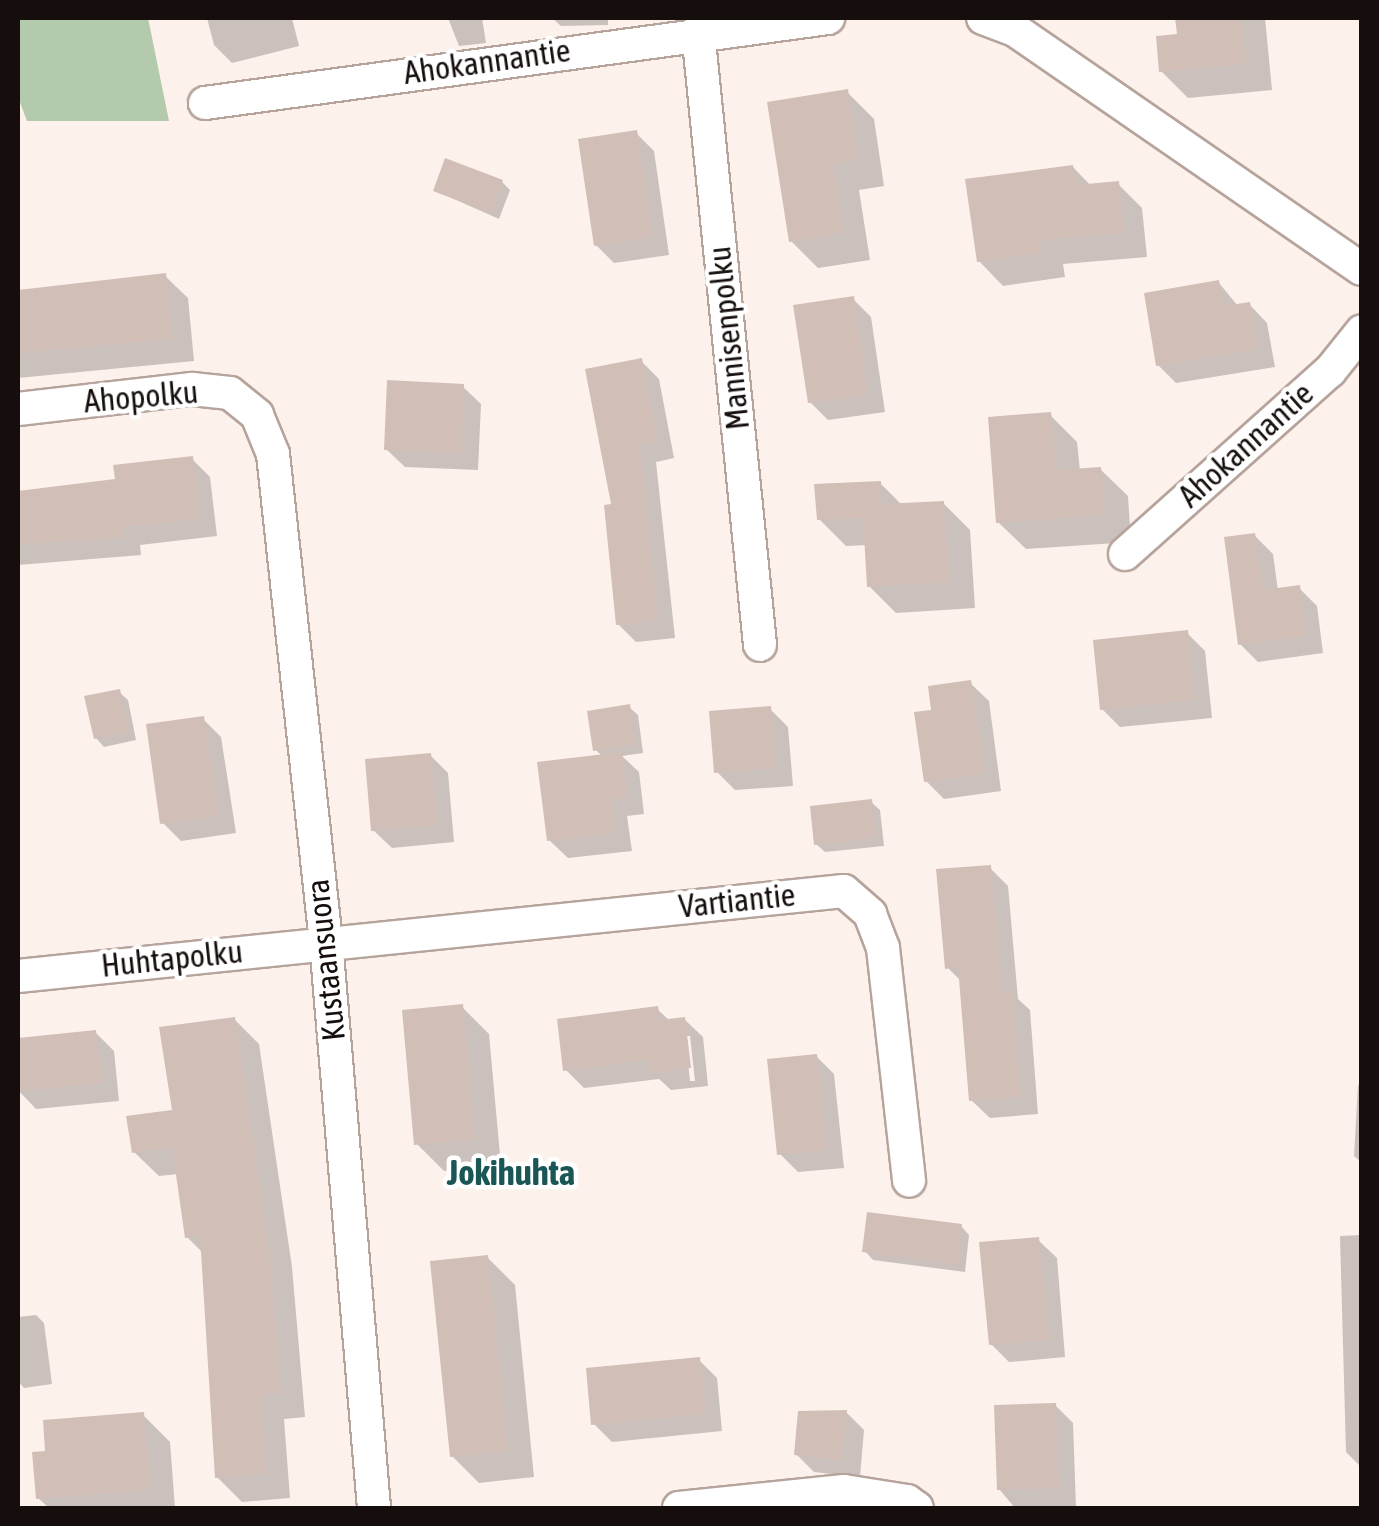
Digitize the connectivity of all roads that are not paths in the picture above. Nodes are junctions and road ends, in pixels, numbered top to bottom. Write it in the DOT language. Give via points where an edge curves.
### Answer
graph roads {
  1 [pos="828,18"];
  2 [pos="982,18"];
  3 [pos="698,31"];
  4 [pos="206,103"];
  5 [pos="1362,270"];
  6 [pos="1362,331"];
  7 [pos="18,409"];
  8 [pos="257,416"];
  9 [pos="1125,554"];
  10 [pos="760,646"];
  11 [pos="326,942"];
  12 [pos="18,976"];
  13 [pos="909,1180"];
  14 [pos="374,1508"];
  15 [pos="679,1508"];
  16 [pos="916,1508"];
  1 -- 3 [label="street, Ahokannantie"];
  2 -- 5 [label="street" via="1014,30"];
  3 -- 4 [label="street, Ahokannantie"];
  3 -- 10 [label="street, Mannisenpolku"];
  6 -- 9 [label="street, Ahokannantie" via="1330,371"];
  7 -- 8 [label="street, Ahopolku" via="192,389 230,393"];
  8 -- 11 [label="street, Kustaansuora" via="273,454"];
  11 -- 12 [label="street, Huhtapolku"];
  11 -- 13 [label="street, Vartiantie" via="844,891 870,914 882,948"];
  11 -- 14 [label="street, Kustaansuora"];
  15 -- 16 [label="street" via="844,1492"];
}
